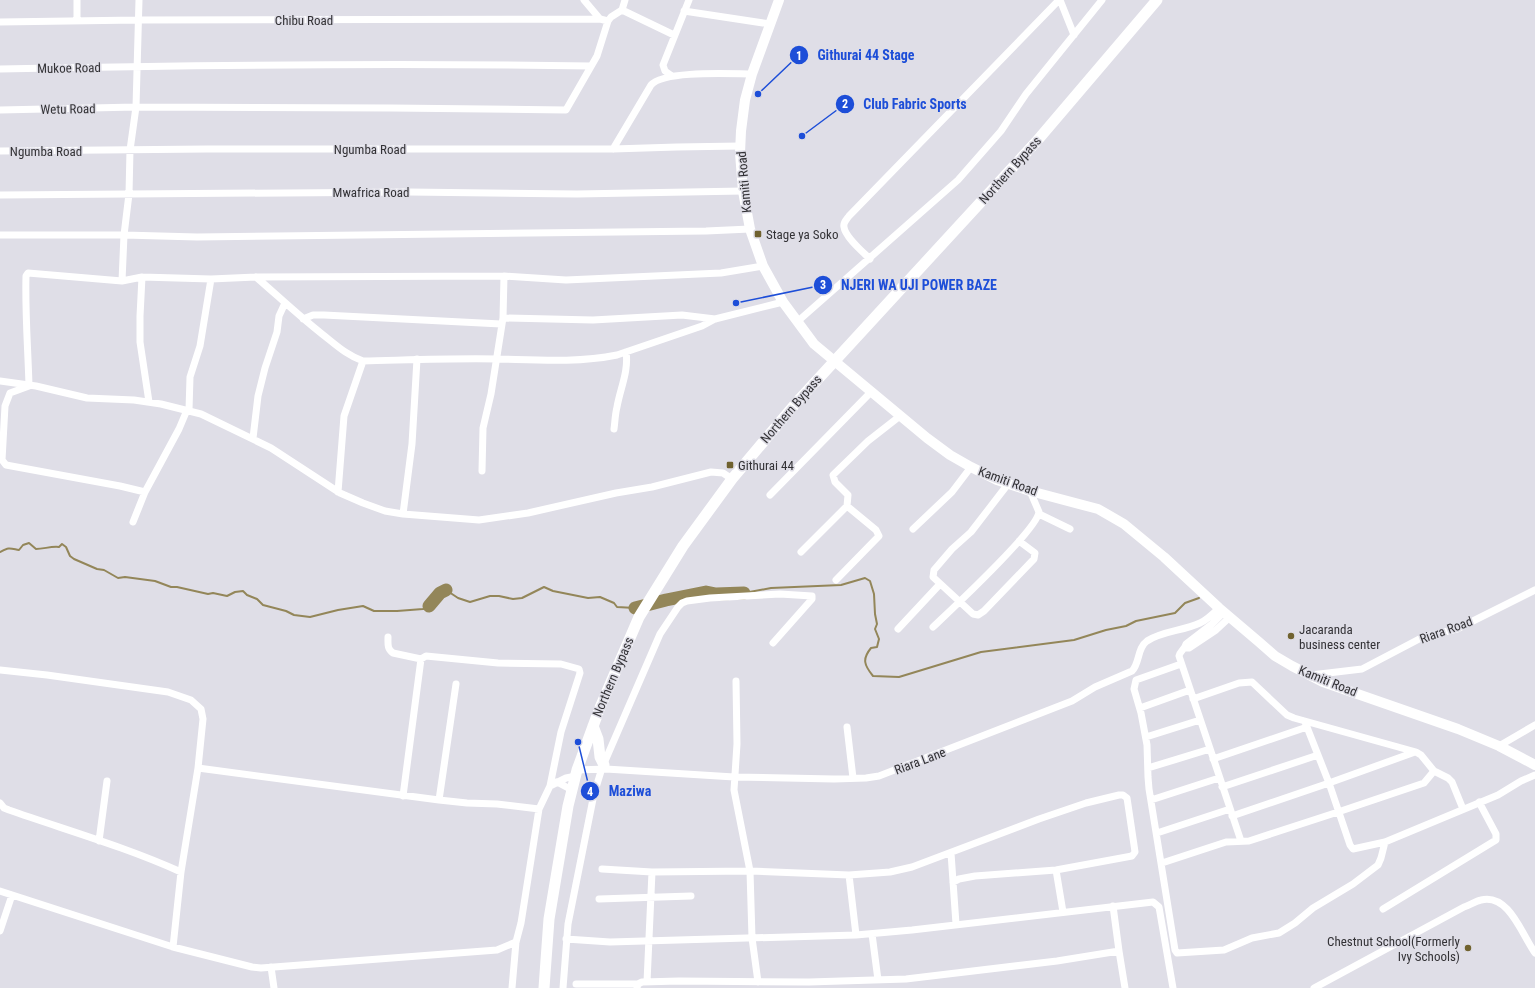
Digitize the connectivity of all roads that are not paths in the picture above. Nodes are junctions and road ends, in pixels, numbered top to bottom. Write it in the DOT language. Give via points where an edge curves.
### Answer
graph roads {
  1 [pos="77,0"];
  2 [pos="139,0"];
  3 [pos="584,0"];
  4 [pos="626,0"];
  5 [pos="689,0"];
  6 [pos="779,0"];
  7 [pos="1059,0"];
  8 [pos="1102,0"];
  9 [pos="1157,0"];
  10 [pos="622,10"];
  11 [pos="684,11"];
  12 [pos="76,20"];
  13 [pos="138,20"];
  14 [pos="604,20"];
  15 [pos="0,22"];
  16 [pos="770,24"];
  17 [pos="674,34"];
  18 [pos="1074,35"];
  19 [pos="138,66"];
  20 [pos="591,66"];
  21 [pos="0,69"];
  22 [pos="752,74"];
  23 [pos="672,76"];
  24 [pos="136,108"];
  25 [pos="0,110"];
  26 [pos="740,146"];
  27 [pos="613,149"];
  28 [pos="130,150"];
  29 [pos="0,151"];
  30 [pos="743,191"];
  31 [pos="129,194"];
  32 [pos="0,196"];
  33 [pos="750,229"];
  34 [pos="0,235"];
  35 [pos="124,235"];
  36 [pos="870,259"];
  37 [pos="764,266"];
  38 [pos="504,276"];
  39 [pos="142,277"];
  40 [pos="256,277"];
  41 [pos="211,279"];
  42 [pos="122,281"];
  43 [pos="783,302"];
  44 [pos="285,303"];
  45 [pos="303,319"];
  46 [pos="714,319"];
  47 [pos="502,321"];
  48 [pos="797,322"];
  49 [pos="626,352"];
  50 [pos="417,359"];
  51 [pos="496,359"];
  52 [pos="363,361"];
  53 [pos="0,381"];
  54 [pos="29,386"];
  55 [pos="871,392"];
  56 [pos="149,402"];
  57 [pos="188,410"];
  58 [pos="900,416"];
  59 [pos="614,429"];
  60 [pos="252,438"];
  61 [pos="971,467"];
  62 [pos="482,471"];
  63 [pos="732,479"];
  64 [pos="1008,484"];
  65 [pos="1030,491"];
  66 [pos="145,492"];
  67 [pos="338,492"];
  68 [pos="770,495"];
  69 [pos="847,506"];
  70 [pos="403,514"];
  71 [pos="1039,514"];
  72 [pos="133,522"];
  73 [pos="914,529"];
  74 [pos="1070,529"];
  75 [pos="1019,541"];
  76 [pos="801,552"];
  77 [pos="836,580"];
  78 [pos="940,584"];
  79 [pos="1535,590"];
  80 [pos="960,601"];
  81 [pos="1224,612"];
  82 [pos="933,627"];
  83 [pos="898,629"];
  84 [pos="388,637"];
  85 [pos="773,643"];
  86 [pos="421,659"];
  87 [pos="1181,664"];
  88 [pos="0,670"];
  89 [pos="1308,675"];
  90 [pos="736,681"];
  91 [pos="456,684"];
  92 [pos="1190,690"];
  93 [pos="1193,699"];
  94 [pos="1140,708"];
  95 [pos="1200,720"];
  96 [pos="1306,724"];
  97 [pos="1535,725"];
  98 [pos="593,726"];
  99 [pos="847,727"];
  100 [pos="1146,737"];
  101 [pos="1499,746"];
  102 [pos="1210,749"];
  103 [pos="1416,752"];
  104 [pos="1318,755"];
  105 [pos="1213,759"];
  106 [pos="1535,765"];
  107 [pos="603,767"];
  108 [pos="198,768"];
  109 [pos="1148,768"];
  110 [pos="1434,771"];
  111 [pos="576,773"];
  112 [pos="1535,775"];
  113 [pos="734,776"];
  114 [pos="854,778"];
  115 [pos="1219,778"];
  116 [pos="107,781"];
  117 [pos="557,782"];
  118 [pos="1329,783"];
  119 [pos="550,786"];
  120 [pos="1222,787"];
  121 [pos="572,790"];
  122 [pos="403,796"];
  123 [pos="439,800"];
  124 [pos="1151,800"];
  125 [pos="1479,802"];
  126 [pos="0,803"];
  127 [pos="539,809"];
  128 [pos="1463,809"];
  129 [pos="1338,812"];
  130 [pos="1231,813"];
  131 [pos="1157,833"];
  132 [pos="99,841"];
  133 [pos="1241,841"];
  134 [pos="1385,842"];
  135 [pos="951,853"];
  136 [pos="1162,863"];
  137 [pos="602,869"];
  138 [pos="1056,870"];
  139 [pos="750,871"];
  140 [pos="181,872"];
  141 [pos="652,872"];
  142 [pos="849,875"];
  143 [pos="953,882"];
  144 [pos="0,891"];
  145 [pos="12,895"];
  146 [pos="691,896"];
  147 [pos="650,897"];
  148 [pos="599,899"];
  149 [pos="1113,906"];
  150 [pos="1382,909"];
  151 [pos="1063,912"];
  152 [pos="956,924"];
  153 [pos="0,931"];
  154 [pos="872,934"];
  155 [pos="856,935"];
  156 [pos="752,938"];
  157 [pos="566,939"];
  158 [pos="648,941"];
  159 [pos="516,942"];
  160 [pos="173,947"];
  161 [pos="1119,951"];
  162 [pos="1535,953"];
  163 [pos="271,967"];
  164 [pos="906,979"];
  165 [pos="878,980"];
  166 [pos="647,982"];
  167 [pos="758,982"];
  168 [pos="576,984"];
  169 [pos="638,986"];
  170 [pos="274,988"];
  171 [pos="512,988"];
  172 [pos="544,988"];
  173 [pos="563,988"];
  174 [pos="907,988"];
  175 [pos="1125,988"];
  176 [pos="1172,988"];
  177 [pos="1314,988"];
  1 -- 12 [label="street"];
  2 -- 13 [label="street"];
  3 -- 14 [label="street"];
  4 -- 10 [label="street"];
  5 -- 11 [label="street"];
  6 -- 16 [label="main road, Kamiti Road"];
  7 -- 18 [label="street"];
  7 -- 36 [label="street" via="848,216 844,222 847,234"];
  8 -- 18 [label="street"];
  9 -- 63 [label="main road, Northern Bypass" via="1036,142 796,402"];
  10 -- 14 [label="street"];
  10 -- 17 [label="street"];
  11 -- 16 [label="street"];
  11 -- 17 [label="street"];
  12 -- 13 [label="street, Chibu Road"];
  12 -- 15 [label="street, Chibu Road"];
  13 -- 14 [label="street, Chibu Road"];
  13 -- 19 [label="street"];
  14 -- 20 [label="street" via="599,50"];
  16 -- 22 [label="main road, Kamiti Road"];
  17 -- 23 [label="street" via="664,65 665,70"];
  18 -- 36 [label="street" via="1026,94 1001,131 958,180"];
  19 -- 20 [label="street, Mukoe Road"];
  19 -- 21 [label="street, Mukoe Road"];
  19 -- 24 [label="street"];
  20 -- 24 [label="street, Wetu Road" via="566,110"];
  22 -- 23 [label="street"];
  22 -- 26 [label="main road, Kamiti Road"];
  23 -- 27 [label="street" via="652,83"];
  24 -- 25 [label="street, Wetu Road"];
  24 -- 28 [label="street"];
  26 -- 27 [label="street, Ngumba Road"];
  26 -- 30 [label="main road, Kamiti Road"];
  27 -- 28 [label="street, Ngumba Road"];
  28 -- 29 [label="street, Ngumba Road"];
  28 -- 31 [label="street"];
  30 -- 31 [label="street, Mwafrica Road" via="577,194"];
  30 -- 33 [label="main road, Kamiti Road"];
  31 -- 32 [label="street, Mwafrica Road"];
  31 -- 35 [label="street"];
  33 -- 35 [label="street" via="197,237"];
  33 -- 37 [label="main road, Kamiti Road"];
  34 -- 35 [label="street"];
  35 -- 42 [label="street"];
  36 -- 48 [label="street"];
  37 -- 38 [label="street" via="721,273 566,280"];
  37 -- 43 [label="main road, Kamiti Road"];
  38 -- 40 [label="street"];
  38 -- 47 [label="street"];
  39 -- 41 [label="street"];
  39 -- 42 [label="street"];
  39 -- 56 [label="street" via="140,342"];
  40 -- 41 [label="street"];
  40 -- 44 [label="street"];
  41 -- 57 [label="street" via="200,346 190,377"];
  42 -- 54 [label="street" via="28,273 25,312 28,324"];
  43 -- 46 [label="street"];
  43 -- 48 [label="main road, Kamiti Road"];
  44 -- 45 [label="street"];
  44 -- 60 [label="street" via="279,316 277,332 258,396"];
  45 -- 47 [label="street" via="313,315 324,315"];
  45 -- 52 [label="street" via="342,351"];
  46 -- 47 [label="street" via="682,315 593,320"];
  46 -- 49 [label="street" via="702,326"];
  47 -- 51 [label="street"];
  48 -- 55 [label="main road, Kamiti Road" via="814,344"];
  49 -- 51 [label="street" via="605,358"];
  49 -- 59 [label="street" via="626,372"];
  50 -- 51 [label="street"];
  50 -- 52 [label="street"];
  50 -- 70 [label="street" via="412,444"];
  51 -- 62 [label="street" via="483,428"];
  52 -- 67 [label="street" via="344,416"];
  53 -- 54 [label="street"];
  54 -- 56 [label="street" via="87,398"];
  54 -- 66 [label="street" via="10,393 5,406 2,460 6,465"];
  55 -- 58 [label="main road, Kamiti Road"];
  55 -- 68 [label="street"];
  56 -- 57 [label="street"];
  57 -- 60 [label="street"];
  57 -- 66 [label="street"];
  58 -- 61 [label="main road, Kamiti Road" via="938,446"];
  58 -- 69 [label="street" via="868,441 833,475 835,482 848,495"];
  60 -- 67 [label="street"];
  61 -- 64 [label="main road, Kamiti Road"];
  61 -- 73 [label="street" via="952,492"];
  63 -- 70 [label="street" via="723,473 711,472 652,487 498,518 479,520"];
  63 -- 98 [label="main road, Northern Bypass" via="683,546 639,617"];
  64 -- 65 [label="main road, Kamiti Road"];
  64 -- 78 [label="street" via="971,532 934,570 934,577"];
  65 -- 71 [label="street"];
  65 -- 81 [label="main road, Kamiti Road" via="1108,513 1164,557"];
  66 -- 72 [label="street"];
  67 -- 70 [label="street" via="385,511"];
  69 -- 76 [label="street"];
  69 -- 77 [label="street" via="876,530 879,536"];
  71 -- 74 [label="street"];
  71 -- 75 [label="street"];
  75 -- 80 [label="street"];
  75 -- 80 [label="street" via="1035,553 1035,557 998,597 976,615"];
  78 -- 80 [label="street"];
  78 -- 83 [label="street"];
  79 -- 89 [label="street, Riara Road" via="1457,629 1423,637 1362,669"];
  80 -- 82 [label="street"];
  81 -- 87 [label="street" via="1186,644 1180,654"];
  81 -- 89 [label="main road, Kamiti Road" via="1275,656"];
  81 -- 114 [label="street, Riara Lane" via="1199,624 1147,641 1143,644 1132,671 1063,705 879,776"];
  84 -- 86 [label="street" via="388,646 392,653"];
  85 -- 107 [label="street" via="807,606 812,596 780,594 710,598 682,603 660,634"];
  86 -- 119 [label="street" via="426,656 439,656 498,662 561,664 579,669 580,673 561,732"];
  86 -- 122 [label="street"];
  87 -- 92 [label="street"];
  87 -- 94 [label="street" via="1136,680 1134,689"];
  88 -- 108 [label="street" via="47,674 168,692 191,700 202,714"];
  89 -- 101 [label="main road, Kamiti Road"];
  90 -- 113 [label="street" via="737,744"];
  91 -- 123 [label="street"];
  92 -- 93 [label="street"];
  92 -- 94 [label="street"];
  93 -- 95 [label="street"];
  93 -- 96 [label="street" via="1239,683 1252,682 1287,715"];
  94 -- 100 [label="street"];
  95 -- 100 [label="street"];
  95 -- 102 [label="street"];
  96 -- 103 [label="street"];
  96 -- 104 [label="street"];
  96 -- 105 [label="street"];
  97 -- 101 [label="street"];
  98 -- 107 [label="main road"];
  98 -- 111 [label="main road, Northern Bypass"];
  99 -- 114 [label="street"];
  100 -- 109 [label="street"];
  101 -- 106 [label="main road, Kamiti Road"];
  102 -- 105 [label="street"];
  102 -- 109 [label="street"];
  103 -- 110 [label="street"];
  103 -- 118 [label="street"];
  104 -- 118 [label="street"];
  104 -- 120 [label="street"];
  105 -- 115 [label="street"];
  107 -- 111 [label="street, Riara Lane"];
  107 -- 113 [label="street, Riara Lane"];
  107 -- 157 [label="street" via="594,794"];
  108 -- 122 [label="street"];
  108 -- 140 [label="street"];
  109 -- 124 [label="street"];
  110 -- 128 [label="street" via="1452,782"];
  110 -- 129 [label="street" via="1424,783"];
  111 -- 117 [label="street, Riara Lane"];
  111 -- 121 [label="main road, Northern Bypass"];
  112 -- 125 [label="street"];
  113 -- 114 [label="street, Riara Lane"];
  113 -- 139 [label="street" via="734,790"];
  115 -- 120 [label="street"];
  115 -- 124 [label="street"];
  116 -- 132 [label="street"];
  117 -- 119 [label="street, Riara Lane"];
  117 -- 121 [label="street"];
  118 -- 129 [label="street"];
  118 -- 130 [label="street"];
  119 -- 127 [label="street"];
  120 -- 130 [label="street"];
  121 -- 172 [label="main road, Northern Bypass" via="549,919"];
  122 -- 123 [label="street"];
  123 -- 127 [label="street"];
  124 -- 131 [label="street"];
  125 -- 128 [label="street"];
  125 -- 150 [label="street" via="1496,834 1496,840"];
  126 -- 132 [label="street" via="9,810"];
  127 -- 159 [label="street" via="522,923"];
  128 -- 134 [label="street"];
  129 -- 133 [label="street" via="1249,841"];
  129 -- 134 [label="street" via="1350,845 1354,849"];
  130 -- 131 [label="street"];
  130 -- 133 [label="street"];
  131 -- 136 [label="street"];
  132 -- 140 [label="street"];
  133 -- 136 [label="street" via="1215,845"];
  134 -- 136 [label="street" via="1378,865 1295,923 1279,932 1252,938 1220,950 1177,953 1175,950"];
  135 -- 138 [label="street" via="1086,803 1125,796 1134,845 1133,855"];
  135 -- 142 [label="street" via="900,870"];
  135 -- 143 [label="street"];
  137 -- 141 [label="street"];
  138 -- 143 [label="street" via="975,876"];
  138 -- 151 [label="street"];
  139 -- 141 [label="street"];
  139 -- 142 [label="street"];
  139 -- 156 [label="street"];
  140 -- 160 [label="street"];
  141 -- 147 [label="street"];
  142 -- 155 [label="street"];
  143 -- 152 [label="street"];
  144 -- 145 [label="street"];
  145 -- 153 [label="street"];
  145 -- 160 [label="street"];
  146 -- 147 [label="street"];
  147 -- 148 [label="street"];
  147 -- 158 [label="street"];
  149 -- 151 [label="street"];
  149 -- 161 [label="street"];
  149 -- 176 [label="street" via="1153,902 1159,907"];
  151 -- 152 [label="street"];
  152 -- 154 [label="street"];
  154 -- 155 [label="street"];
  154 -- 165 [label="street"];
  155 -- 156 [label="street"];
  156 -- 158 [label="street"];
  156 -- 167 [label="street"];
  157 -- 158 [label="street"];
  157 -- 173 [label="street"];
  158 -- 166 [label="street"];
  159 -- 163 [label="street" via="497,950"];
  159 -- 171 [label="street"];
  160 -- 163 [label="street" via="252,967"];
  161 -- 164 [label="street"];
  161 -- 175 [label="street"];
  162 -- 177 [label="street" via="1510,911 1501,903 1482,900 1464,907"];
  163 -- 170 [label="street"];
  164 -- 165 [label="street"];
  164 -- 174 [label="street"];
  165 -- 167 [label="street"];
  166 -- 167 [label="street"];
  166 -- 169 [label="street"];
  168 -- 169 [label="street"];
}
